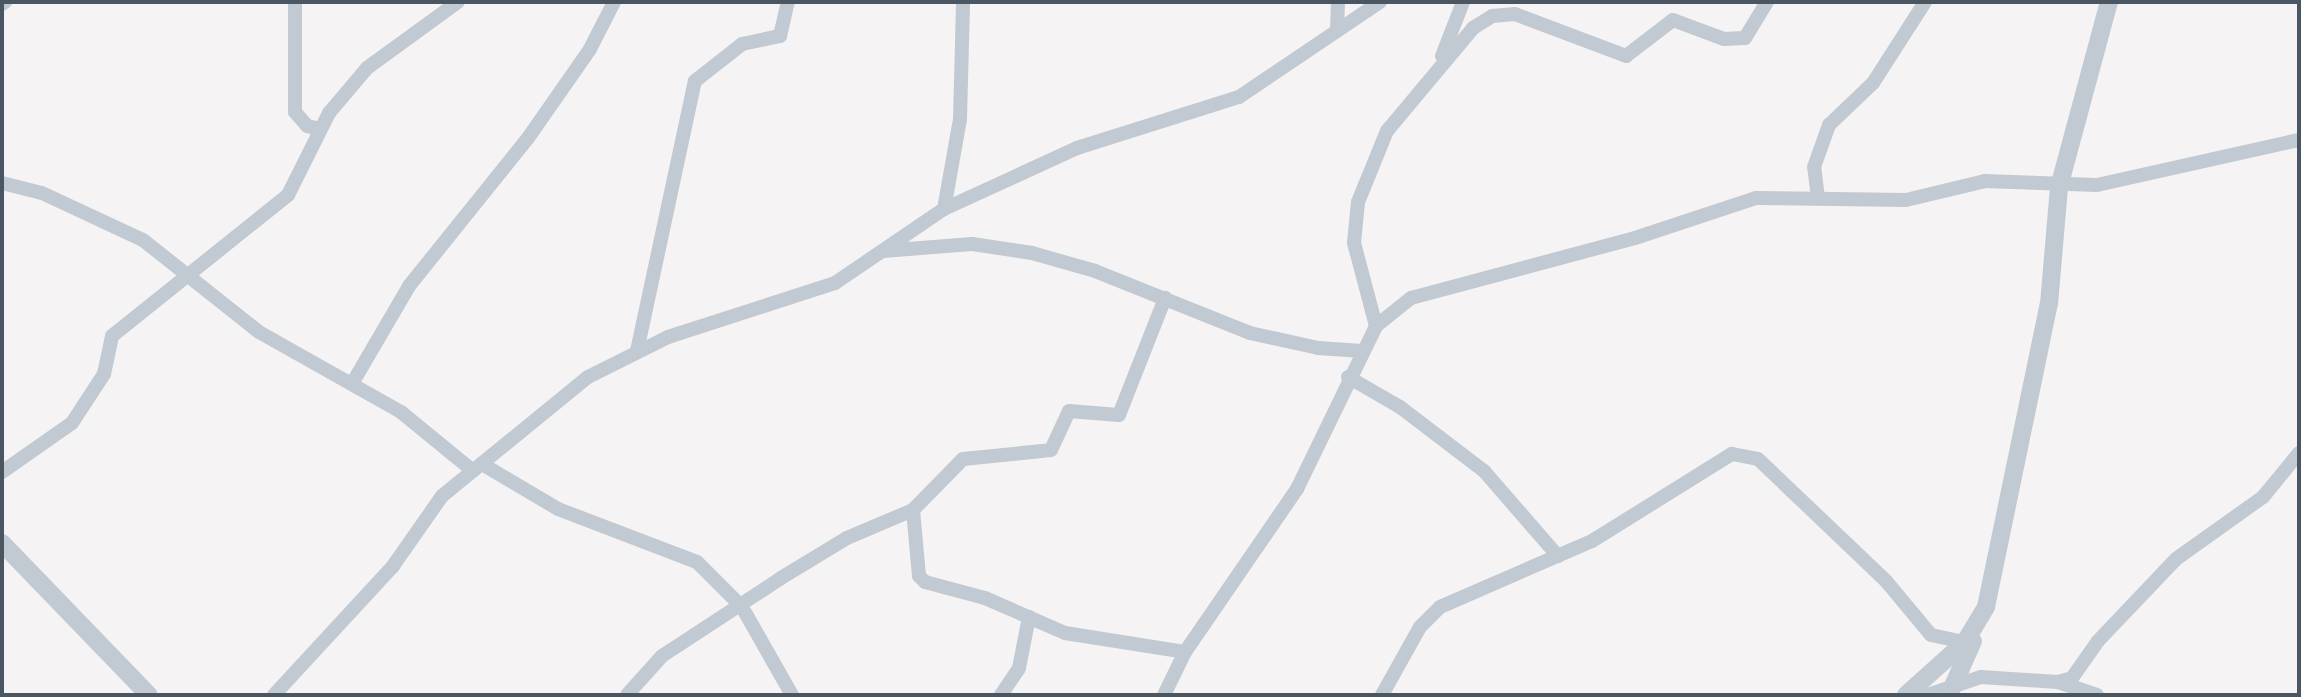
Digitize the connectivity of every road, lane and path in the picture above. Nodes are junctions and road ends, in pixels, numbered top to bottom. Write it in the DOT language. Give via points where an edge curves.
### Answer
graph roads {
  1 [pos="295,2"];
  2 [pos="458,2"];
  3 [pos="614,2"];
  4 [pos="788,2"];
  5 [pos="963,2"];
  6 [pos="1338,2"];
  7 [pos="1380,2"];
  8 [pos="1463,2"];
  9 [pos="1767,2"];
  10 [pos="1925,2"];
  11 [pos="2109,2"];
  12 [pos="1337,31"];
  13 [pos="1437,67"];
  14 [pos="320,129"];
  15 [pos="2299,139"];
  16 [pos="2,183"];
  17 [pos="2059,187"];
  18 [pos="1818,198"];
  19 [pos="944,209"];
  20 [pos="881,251"];
  21 [pos="191,275"];
  22 [pos="1164,298"];
  23 [pos="1376,326"];
  24 [pos="637,351"];
  25 [pos="1362,351"];
  26 [pos="1348,377"];
  27 [pos="353,382"];
  28 [pos="2299,453"];
  29 [pos="477,467"];
  30 [pos="2,472"];
  31 [pos="913,510"];
  32 [pos="2,543"];
  33 [pos="1558,556"];
  34 [pos="742,607"];
  35 [pos="1029,618"];
  36 [pos="1980,623"];
  37 [pos="1965,642"];
  38 [pos="1185,652"];
  39 [pos="2058,682"];
  40 [pos="1952,689"];
  41 [pos="149,695"];
  42 [pos="274,695"];
  43 [pos="627,695"];
  44 [pos="792,695"];
  45 [pos="1001,695"];
  46 [pos="1164,695"];
  47 [pos="1382,695"];
  48 [pos="1906,695"];
  49 [pos="1928,695"];
  50 [pos="2097,695"];
  1 -- 14 [label="street" via="295,112 307,126"];
  2 -- 14 [label="street" via="367,68"];
  3 -- 27 [label="street" via="590,49 528,138 409,286"];
  4 -- 24 [label="street" via="780,36 742,44 695,81"];
  5 -- 19 [label="street" via="960,119"];
  6 -- 12 [label="street"];
  7 -- 12 [label="street"];
  8 -- 13 [label="street"];
  9 -- 13 [label="street" via="1745,38 1724,39 1673,20 1626,56 1503,13 1473,27"];
  10 -- 18 [label="street" via="1873,83 1829,125 1814,167"];
  11 -- 17 [label="street"];
  12 -- 19 [label="street" via="1239,97 1113,134"];
  13 -- 23 [label="street" via="1387,131 1358,202 1357,262"];
  14 -- 21 [label="street" via="288,195"];
  15 -- 17 [label="street" via="2097,185"];
  16 -- 21 [label="street" via="119,226"];
  17 -- 18 [label="street" via="1985,181 1906,200"];
  17 -- 36 [label="street" via="2049,304"];
  18 -- 23 [label="street" via="1728,204 1635,238 1431,290 1391,310"];
  19 -- 20 [label="street"];
  20 -- 22 [label="street" via="995,247 1061,260"];
  20 -- 24 [label="street" via="835,283"];
  21 -- 27 [label="street" via="259,332"];
  21 -- 30 [label="street" via="112,336 104,374 65,430"];
  22 -- 25 [label="street" via="1250,334"];
  22 -- 31 [label="street" via="1119,415 1069,411 1051,450 963,459"];
  23 -- 25 [label="street"];
  24 -- 29 [label="street" via="561,396"];
  25 -- 26 [label="street"];
  26 -- 33 [label="street" via="1400,407 1484,471"];
  26 -- 38 [label="street" via="1297,489"];
  27 -- 29 [label="street"];
  28 -- 39 [label="street" via="2263,497 2176,559 2098,641 2072,678"];
  29 -- 34 [label="street" via="558,509 697,562"];
  29 -- 42 [label="street" via="442,496 393,566"];
  31 -- 34 [label="street" via="825,551"];
  31 -- 35 [label="street" via="922,580"];
  32 -- 41 [label="street"];
  33 -- 37 [label="street" via="1599,536 1679,482 1732,454 1745,453 1886,581 1924,629"];
  33 -- 47 [label="street" via="1440,607 1420,626"];
  34 -- 43 [label="street" via="662,656"];
  34 -- 44 [label="street"];
  35 -- 38 [label="street" via="1065,633"];
  35 -- 45 [label="street" via="1019,668"];
  36 -- 37 [label="street"];
  36 -- 40 [label="street"];
  37 -- 48 [label="street"];
  38 -- 46 [label="street"];
  39 -- 40 [label="street" via="2012,676"];
  39 -- 50 [label="street"];
  40 -- 49 [label="street"];
}
